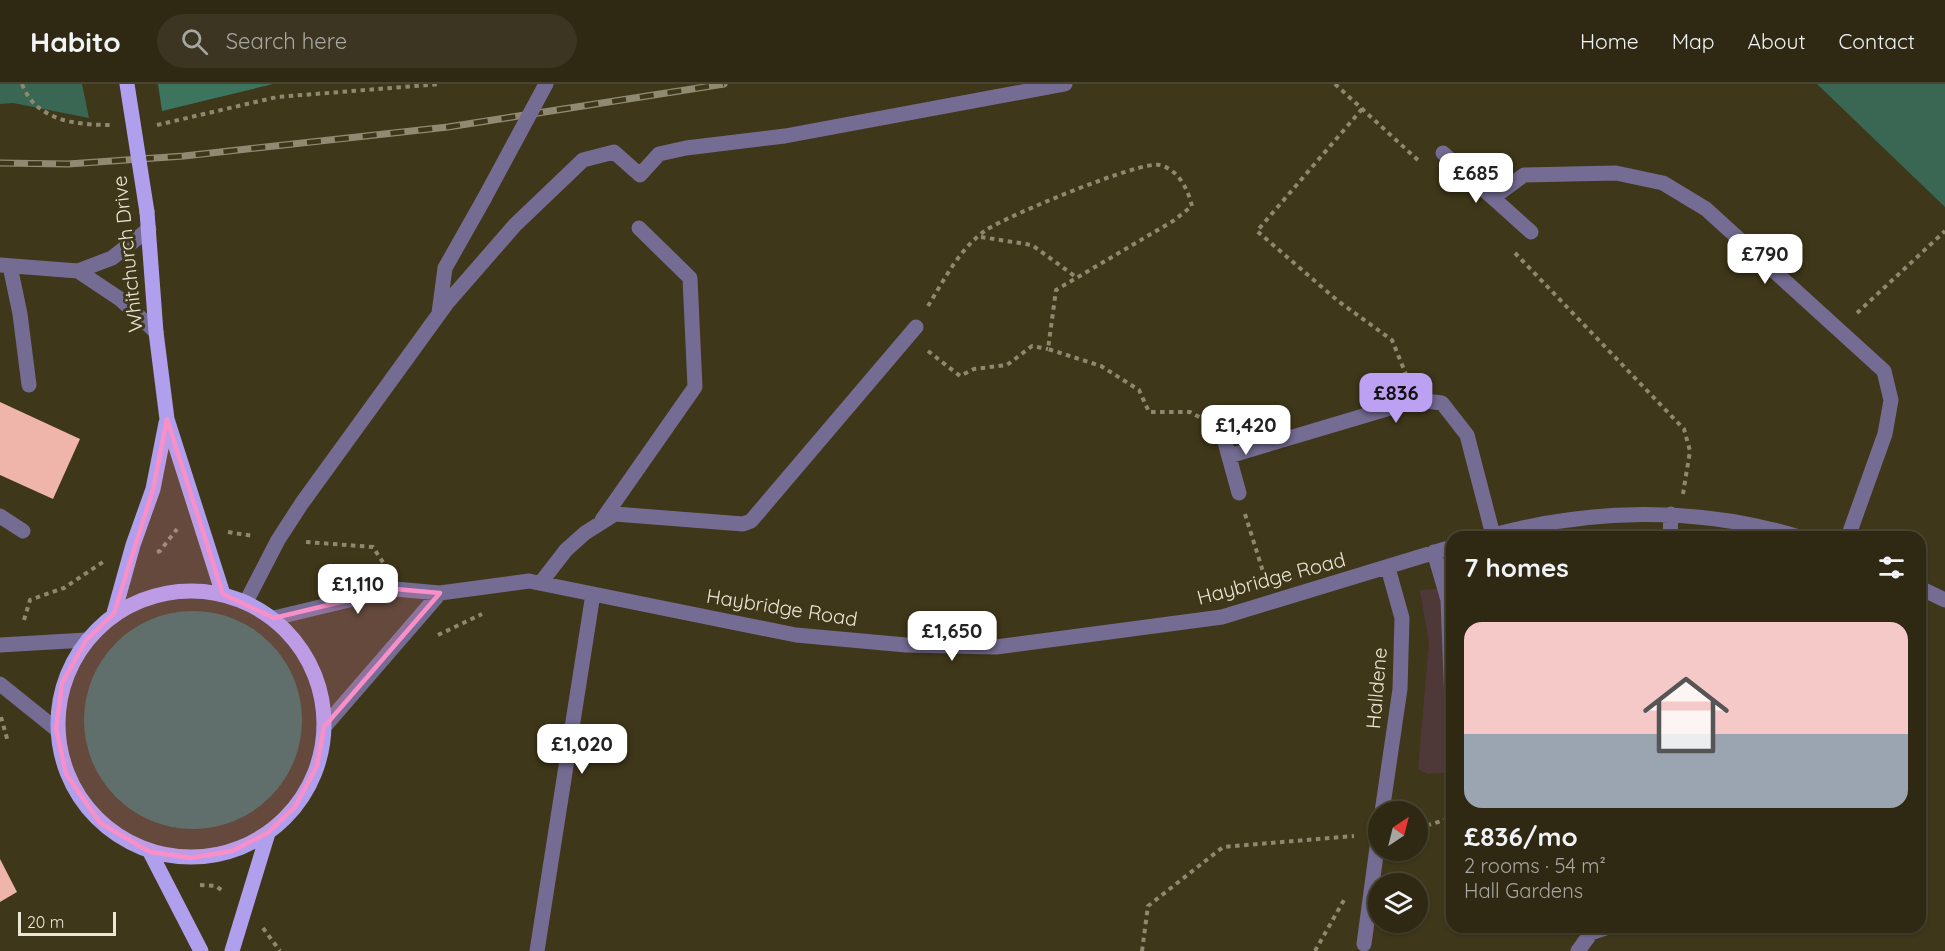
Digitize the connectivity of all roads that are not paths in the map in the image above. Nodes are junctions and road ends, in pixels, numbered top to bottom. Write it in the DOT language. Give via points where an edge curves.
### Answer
graph roads {
  1 [pos="127,84"];
  2 [pos="546,84"];
  3 [pos="1065,84"];
  4 [pos="1443,153"];
  5 [pos="1494,197"];
  6 [pos="639,228"];
  7 [pos="149,229"];
  8 [pos="1531,232"];
  9 [pos="5,265"];
  10 [pos="78,271"];
  11 [pos="439,313"];
  12 [pos="156,332"];
  13 [pos="912,332"];
  14 [pos="29,385"];
  15 [pos="167,419"];
  16 [pos="1221,428"];
  17 [pos="1229,456"];
  18 [pos="1239,493"];
  19 [pos="1675,514"];
  20 [pos="0,516"];
  21 [pos="600,523"];
  22 [pos="23,531"];
  23 [pos="1488,531"];
  24 [pos="1511,531"];
  25 [pos="1671,531"];
  26 [pos="1779,531"];
  27 [pos="1850,531"];
  28 [pos="1446,549"];
  29 [pos="1434,552"];
  30 [pos="1388,568"];
  31 [pos="542,581"];
  32 [pos="1446,589"];
  33 [pos="1926,591"];
  34 [pos="440,593"];
  35 [pos="223,594"];
  36 [pos="593,594"];
  37 [pos="1945,600"];
  38 [pos="246,602"];
  39 [pos="114,613"];
  40 [pos="274,618"];
  41 [pos="86,640"];
  42 [pos="0,645"];
  43 [pos="0,684"];
  44 [pos="324,727"];
  45 [pos="57,729"];
  46 [pos="1385,801"];
  47 [pos="268,833"];
  48 [pos="150,852"];
  49 [pos="1375,861"];
  50 [pos="1591,933"];
  51 [pos="1364,944"];
  52 [pos="201,951"];
  53 [pos="232,951"];
  54 [pos="537,951"];
  55 [pos="1578,951"];
  1 -- 7 [label="main road, Whitchurch Drive, bridge"];
  2 -- 11 [label="street, bridge" via="446,268"];
  3 -- 11 [label="street" via="784,136 686,148 659,154 640,175 614,152 584,160 515,225"];
  4 -- 5 [label="street"];
  5 -- 8 [label="street"];
  5 -- 27 [label="street" via="1524,175 1616,173 1663,183 1706,209 1884,371 1891,400 1884,434"];
  6 -- 21 [label="street" via="690,278 695,387"];
  7 -- 10 [label="street" via="112,258"];
  7 -- 12 [label="main road, Whitchurch Drive"];
  9 -- 10 [label="street"];
  9 -- 14 [label="street" via="20,314"];
  10 -- 12 [label="street" via="120,299"];
  11 -- 38 [label="street" via="302,503"];
  12 -- 15 [label="main road, Whitchurch Drive"];
  13 -- 21 [label="street" via="751,521 743,524 615,514"];
  15 -- 35 [label="main road, Whitchurch Drive"];
  15 -- 39 [label="main road, Whitchurch Drive" via="153,489"];
  16 -- 17 [label="street"];
  17 -- 18 [label="street"];
  17 -- 23 [label="street" via="1417,400 1442,403 1467,435"];
  19 -- 24 [label="street" via="1627,513"];
  19 -- 25 [label="street"];
  19 -- 26 [label="street"];
  20 -- 22 [label="street"];
  21 -- 31 [label="street" via="566,550"];
  28 -- 29 [label="street, Haybridge Road"];
  29 -- 30 [label="street, Haybridge Road"];
  29 -- 32 [label="street"];
  30 -- 36 [label="street, Haybridge Road" via="1222,617 996,647 906,645 796,635"];
  30 -- 46 [label="street, Halldene" via="1402,618 1400,689"];
  31 -- 34 [label="street, Haybridge Road"];
  31 -- 36 [label="street, Haybridge Road"];
  33 -- 37 [label="street"];
  34 -- 40 [label="street, Haybridge Road" via="395,589"];
  34 -- 44 [label="street"];
  35 -- 38 [label="main road"];
  35 -- 39 [label="main road" via="167,592"];
  36 -- 54 [label="street"];
  38 -- 40 [label="main road"];
  39 -- 41 [label="main road"];
  40 -- 44 [label="main road" via="301,649 319,687"];
  41 -- 42 [label="street"];
  41 -- 45 [label="main road" via="62,683"];
  43 -- 45 [label="street"];
  44 -- 47 [label="main road" via="317,766 295,807"];
  45 -- 48 [label="main road" via="66,774 100,823"];
  47 -- 48 [label="main road" via="232,851 191,858"];
  47 -- 53 [label="main road"];
  48 -- 52 [label="main road"];
  49 -- 51 [label="street"];
  50 -- 55 [label="street"];
}
